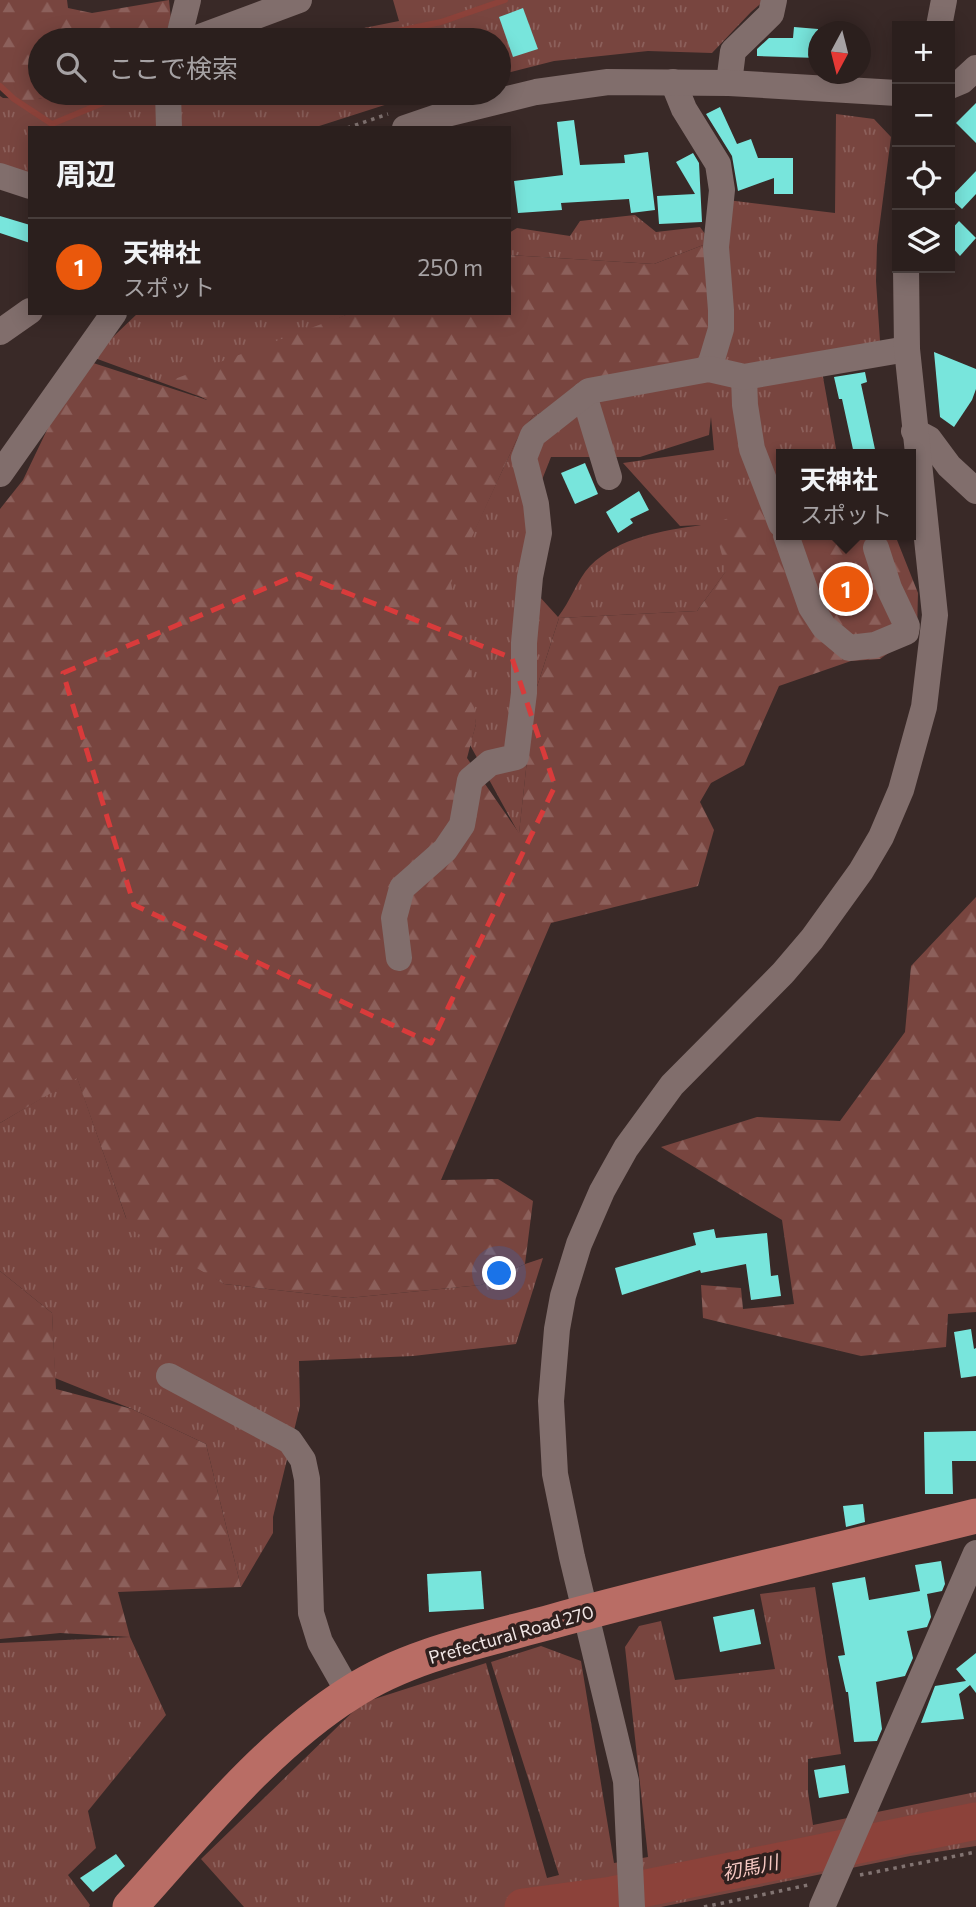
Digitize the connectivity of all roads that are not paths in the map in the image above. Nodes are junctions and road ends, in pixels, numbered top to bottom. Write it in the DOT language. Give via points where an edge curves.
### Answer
graph roads {
  1 [pos="188,0"];
  2 [pos="299,0"];
  3 [pos="774,0"];
  4 [pos="944,0"];
  5 [pos="940,21"];
  6 [pos="181,28"];
  7 [pos="224,28"];
  8 [pos="976,68"];
  9 [pos="673,82"];
  10 [pos="729,83"];
  11 [pos="954,84"];
  12 [pos="892,93"];
  13 [pos="511,98"];
  14 [pos="168,105"];
  15 [pos="483,105"];
  16 [pos="169,126"];
  17 [pos="411,126"];
  18 [pos="0,176"];
  19 [pos="28,185"];
  20 [pos="906,273"];
  21 [pos="28,312"];
  22 [pos="113,315"];
  23 [pos="0,332"];
  24 [pos="906,349"];
  25 [pos="709,369"];
  26 [pos="744,377"];
  27 [pos="584,395"];
  28 [pos="914,432"];
  29 [pos="916,449"];
  30 [pos="916,449"];
  31 [pos="0,474"];
  32 [pos="609,477"];
  33 [pos="976,491"];
  34 [pos="776,511"];
  35 [pos="788,540"];
  36 [pos="876,548"];
  37 [pos="399,958"];
  38 [pos="169,1376"];
  39 [pos="976,1516"];
  40 [pos="976,1553"];
  41 [pos="586,1612"];
  42 [pos="349,1693"];
  43 [pos="130,1907"];
  44 [pos="632,1907"];
  45 [pos="822,1907"];
  1 -- 6 [label="street"];
  2 -- 7 [label="street"];
  3 -- 10 [label="street" via="771,14 733,51"];
  4 -- 5 [label="street"];
  8 -- 11 [label="street"];
  9 -- 10 [label="street"];
  9 -- 13 [label="street" via="608,82"];
  9 -- 25 [label="street" via="718,164 722,190 716,247 721,329"];
  10 -- 12 [label="street"];
  14 -- 16 [label="street"];
  15 -- 17 [label="street"];
  18 -- 19 [label="street"];
  20 -- 24 [label="street"];
  21 -- 23 [label="street"];
  22 -- 31 [label="street"];
  24 -- 26 [label="street"];
  24 -- 28 [label="street"];
  25 -- 26 [label="street"];
  25 -- 27 [label="street"];
  26 -- 34 [label="street" via="752,449"];
  27 -- 32 [label="street"];
  27 -- 37 [label="street" via="533,435 524,458 539,533 530,577 516,757 490,763 470,780 462,825 445,850 402,888 394,918"];
  28 -- 30 [label="street"];
  28 -- 33 [label="street" via="929,439 948,466"];
  29 -- 41 [label="street" via="935,615 925,707 901,790 861,871 812,939 672,1085 626,1148 594,1209 566,1286 553,1360 551,1433 562,1514"];
  35 -- 36 [label="street" via="811,607 824,627 849,648 875,645 906,632"];
  38 -- 42 [label="street" via="290,1441 303,1460 311,1613 320,1642"];
  39 -- 41 [label="main road, Prefectural Road 270"];
  40 -- 45 [label="street"];
  41 -- 42 [label="main road, Prefectural Road 270" via="432,1654"];
  41 -- 44 [label="street" via="626,1781"];
  42 -- 43 [label="main road, Prefectural Road 270" via="239,1787"];
}
